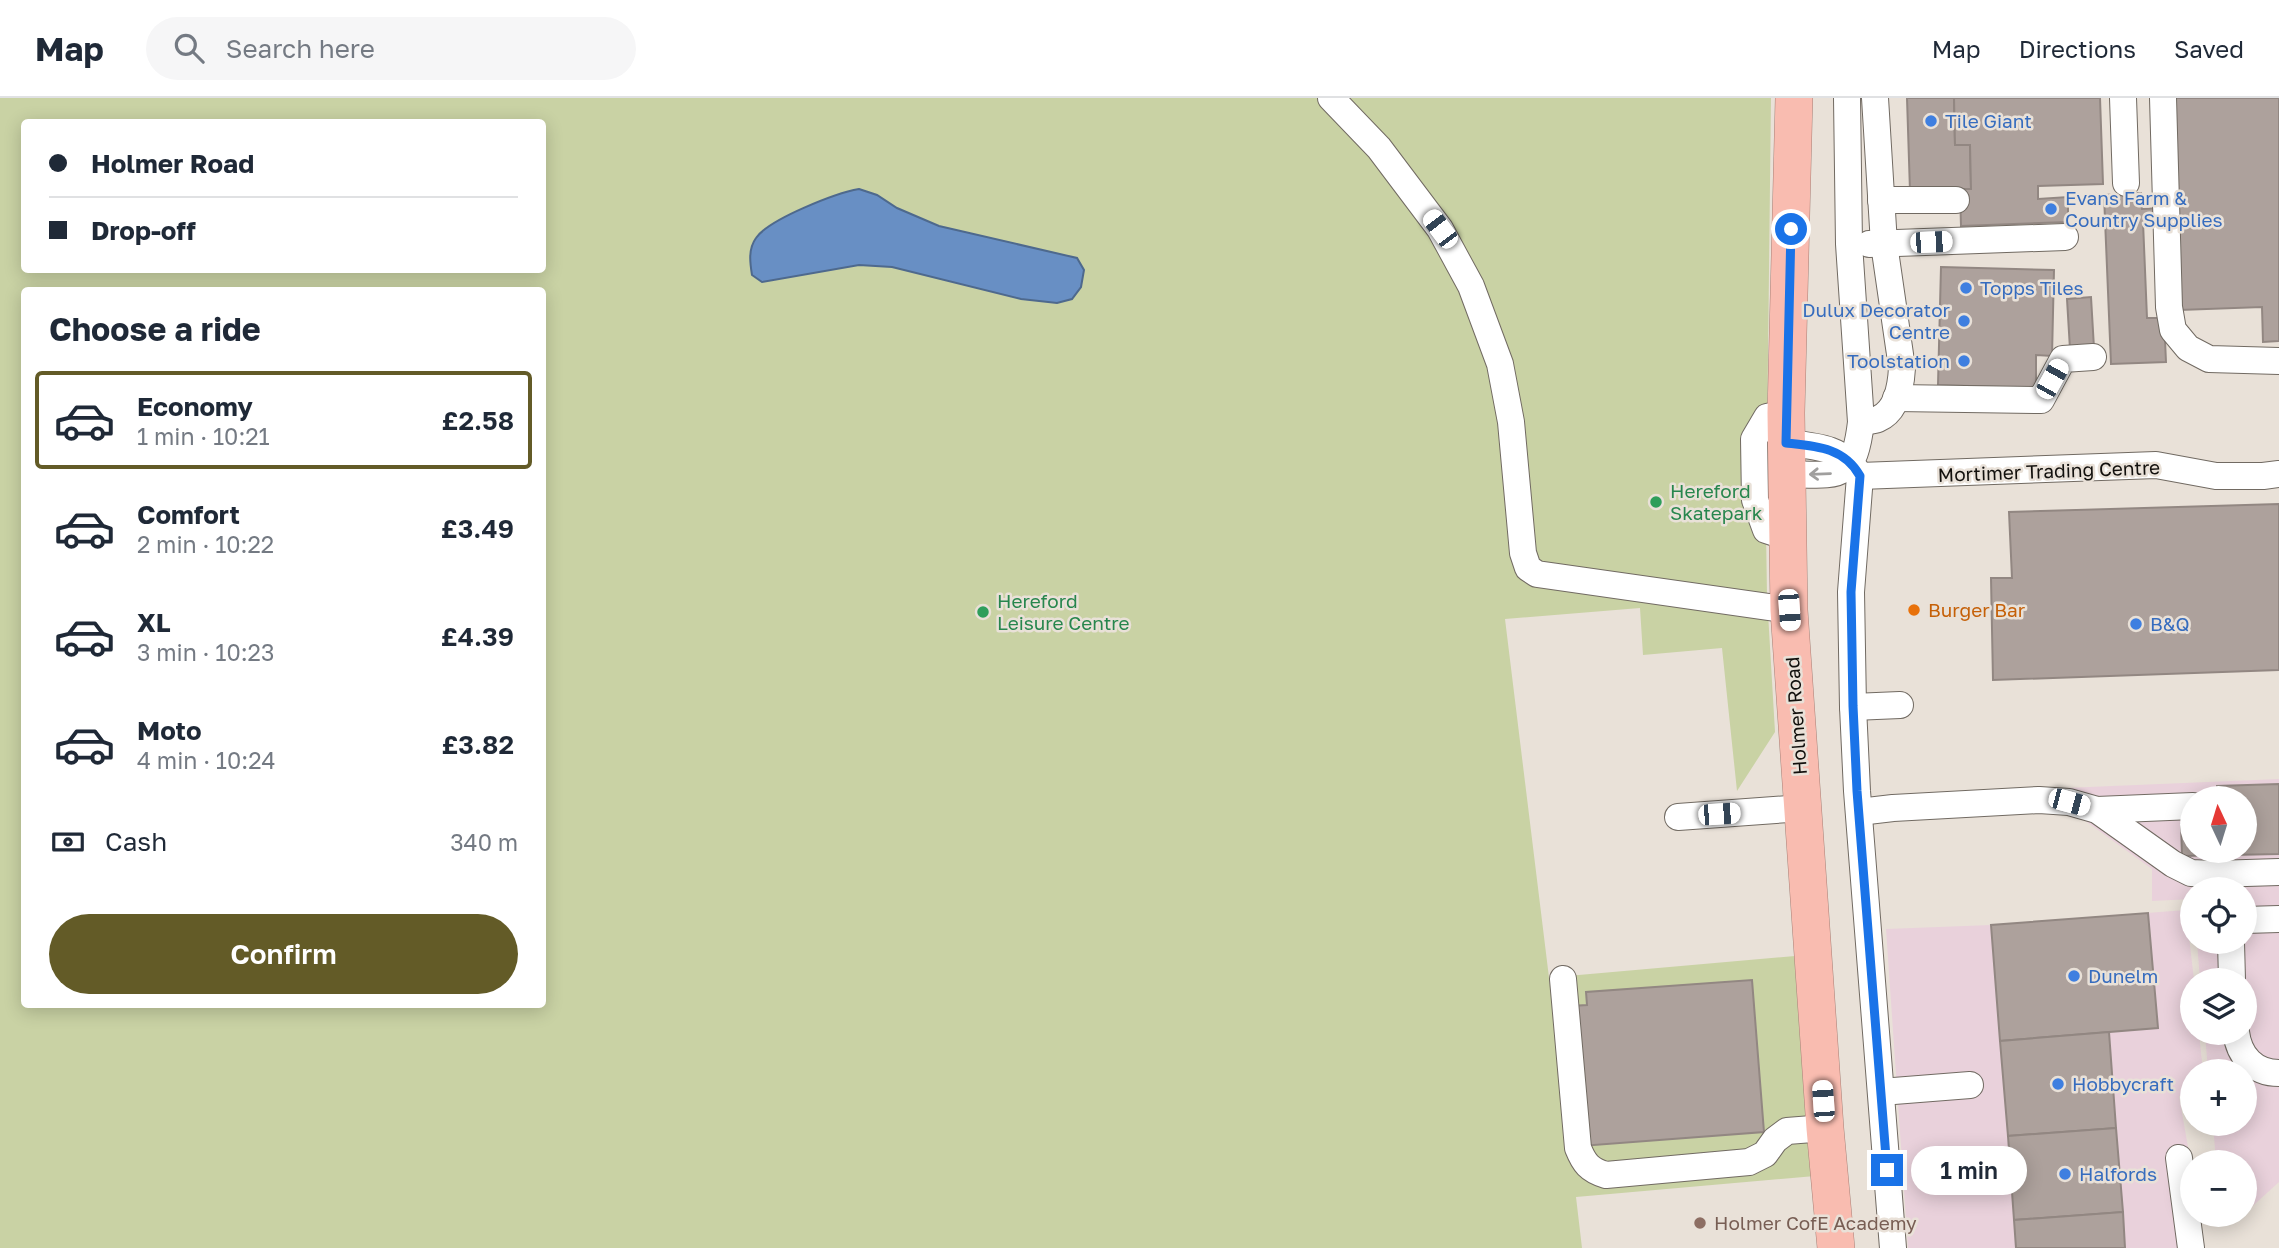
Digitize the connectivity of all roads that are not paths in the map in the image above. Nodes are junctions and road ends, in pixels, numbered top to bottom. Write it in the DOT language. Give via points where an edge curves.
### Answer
graph roads {
  1 [pos="1331,98"];
  2 [pos="1794,98"];
  3 [pos="1847,98"];
  4 [pos="1875,98"];
  5 [pos="2123,98"];
  6 [pos="2163,98"];
  7 [pos="2126,183"];
  8 [pos="1881,200"];
  9 [pos="1956,200"];
  10 [pos="2065,237"];
  11 [pos="1849,244"];
  12 [pos="1884,244"];
  13 [pos="2093,357"];
  14 [pos="2279,361"];
  15 [pos="1896,398"];
  16 [pos="1861,422"];
  17 [pos="1786,444"];
  18 [pos="1855,470"];
  19 [pos="2279,474"];
  20 [pos="1787,537"];
  21 [pos="1789,610"];
  22 [pos="1900,705"];
  23 [pos="1853,706"];
  24 [pos="2180,807"];
  25 [pos="1803,808"];
  26 [pos="2097,810"];
  27 [pos="1859,812"];
  28 [pos="1678,817"];
  29 [pos="2279,872"];
  30 [pos="2210,877"];
  31 [pos="2251,877"];
  32 [pos="2279,919"];
  33 [pos="2257,920"];
  34 [pos="1563,979"];
  35 [pos="2238,1045"];
  36 [pos="2279,1073"];
  37 [pos="1970,1085"];
  38 [pos="1881,1092"];
  39 [pos="1825,1128"];
  40 [pos="2179,1158"];
  41 [pos="1836,1248"];
  42 [pos="1893,1248"];
  43 [pos="2191,1248"];
  1 -- 21 [label="street" via="1379,148 1440,229 1471,286 1500,363 1528,568 1537,574"];
  2 -- 17 [label="highway, Holmer Road"];
  3 -- 11 [label="street"];
  4 -- 8 [label="street"];
  5 -- 7 [label="street"];
  6 -- 14 [label="street" via="2173,330 2188,348 2208,359"];
  8 -- 9 [label="street"];
  8 -- 12 [label="street"];
  10 -- 12 [label="street"];
  11 -- 12 [label="street"];
  11 -- 16 [label="street"];
  12 -- 15 [label="street" via="1902,368"];
  13 -- 15 [label="street" via="2063,359 2040,400"];
  15 -- 16 [label="street" via="1879,419"];
  16 -- 18 [label="street"];
  17 -- 18 [label="street" via="1830,449"];
  17 -- 20 [label="highway, Holmer Road"];
  17 -- 20 [label="street" via="1767,417 1754,439 1755,500 1766,530"];
  18 -- 19 [label="street, Mortimer Trading Centre" via="2156,465 2216,476"];
  18 -- 23 [label="street"];
  20 -- 21 [label="highway, Holmer Road"];
  21 -- 25 [label="highway, Holmer Road"];
  22 -- 23 [label="street"];
  23 -- 27 [label="street"];
  24 -- 26 [label="street"];
  25 -- 28 [label="street"];
  25 -- 39 [label="highway, Holmer Road"];
  26 -- 27 [label="street" via="2039,800"];
  26 -- 30 [label="street" via="2173,864"];
  27 -- 38 [label="street"];
  29 -- 31 [label="street"];
  32 -- 33 [label="street"];
  34 -- 39 [label="street" via="1578,1147 1594,1171 1606,1175 1749,1162 1765,1154 1787,1131"];
  35 -- 36 [label="street" via="2245,1060"];
  37 -- 38 [label="street"];
  38 -- 42 [label="street"];
  39 -- 41 [label="highway, Holmer Road"];
  40 -- 43 [label="street"];
}
